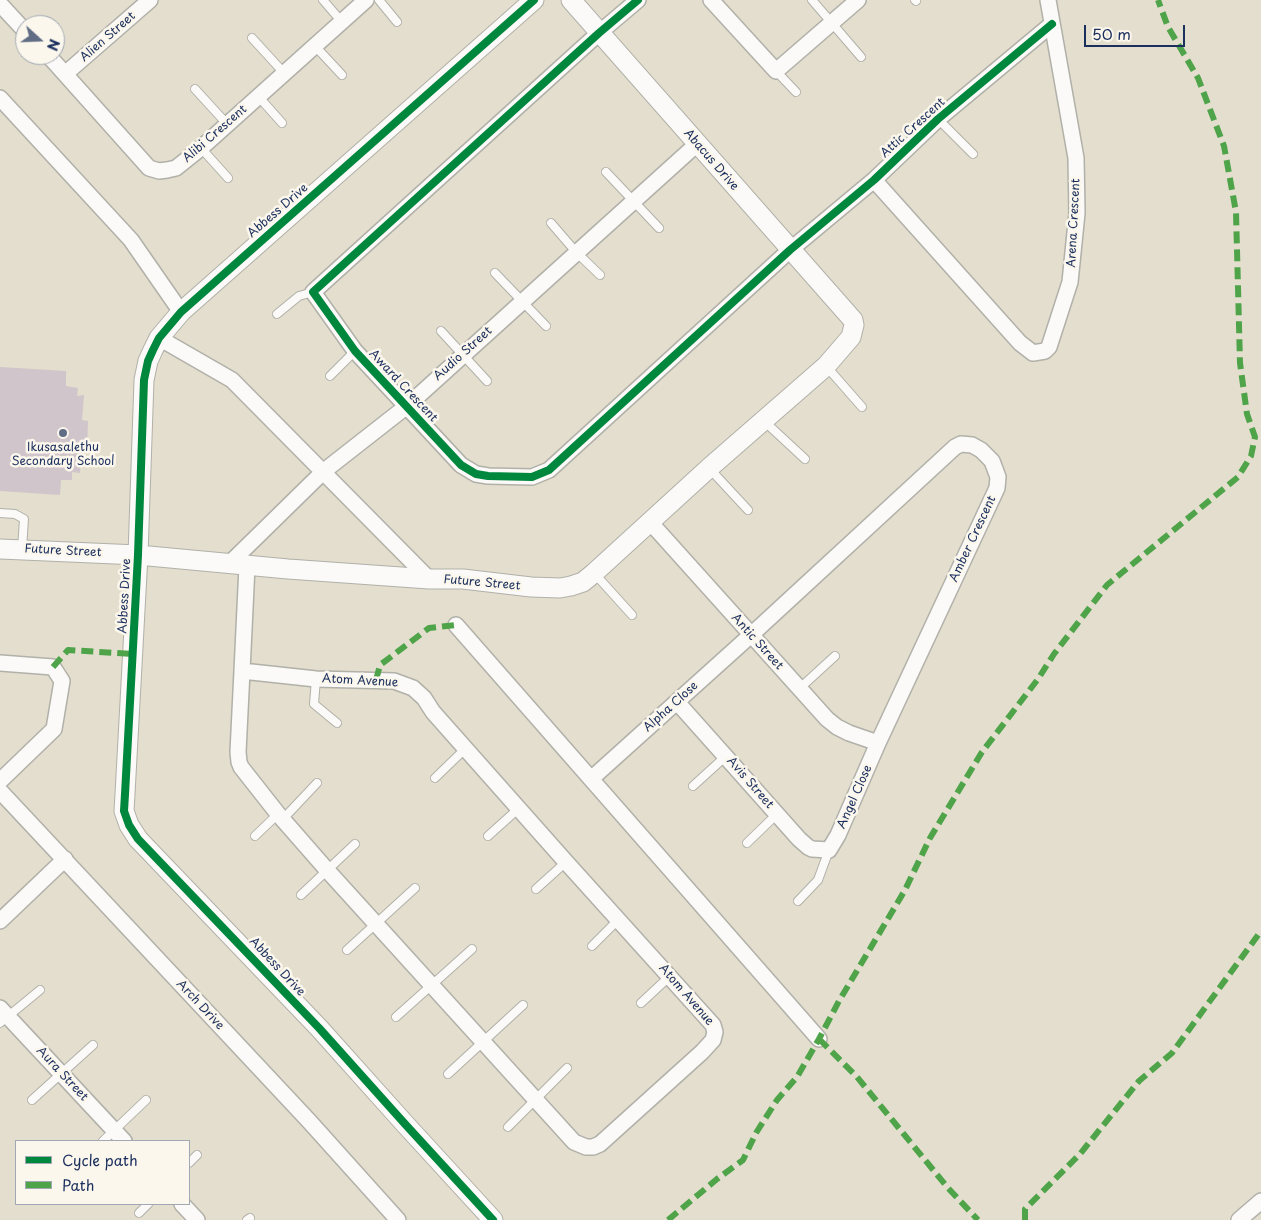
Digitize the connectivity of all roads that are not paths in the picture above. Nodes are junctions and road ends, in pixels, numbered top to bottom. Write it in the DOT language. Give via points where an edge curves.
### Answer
graph roads {
  1 [pos="150,0"];
  2 [pos="323,0"];
  3 [pos="366,0"];
  4 [pos="379,0"];
  5 [pos="534,0"];
  6 [pos="571,0"];
  7 [pos="638,0"];
  8 [pos="711,0"];
  9 [pos="812,0"];
  10 [pos="858,0"];
  11 [pos="1048,0"];
  12 [pos="0,4"];
  13 [pos="15,20"];
  14 [pos="342,22"];
  15 [pos="397,22"];
  16 [pos="831,22"];
  17 [pos="1052,24"];
  18 [pos="599,32"];
  19 [pos="252,38"];
  20 [pos="315,46"];
  21 [pos="861,57"];
  22 [pos="57,65"];
  23 [pos="776,71"];
  24 [pos="284,73"];
  25 [pos="65,74"];
  26 [pos="342,75"];
  27 [pos="195,89"];
  28 [pos="796,92"];
  29 [pos="258,96"];
  30 [pos="0,98"];
  31 [pos="938,119"];
  32 [pos="282,123"];
  33 [pos="227,124"];
  34 [pos="697,144"];
  35 [pos="201,148"];
  36 [pos="973,154"];
  37 [pos="606,172"];
  38 [pos="228,178"];
  39 [pos="874,180"];
  40 [pos="634,202"];
  41 [pos="551,223"];
  42 [pos="659,228"];
  43 [pos="790,250"];
  44 [pos="576,252"];
  45 [pos="495,273"];
  46 [pos="600,276"];
  47 [pos="313,292"];
  48 [pos="522,301"];
  49 [pos="181,312"];
  50 [pos="276,314"];
  51 [pos="853,320"];
  52 [pos="546,326"];
  53 [pos="440,331"];
  54 [pos="159,338"];
  55 [pos="355,351"];
  56 [pos="463,355"];
  57 [pos="826,366"];
  58 [pos="330,376"];
  59 [pos="487,381"];
  60 [pos="407,406"];
  61 [pos="862,407"];
  62 [pos="764,421"];
  63 [pos="805,458"];
  64 [pos="709,468"];
  65 [pos="324,471"];
  66 [pos="748,510"];
  67 [pos="0,513"];
  68 [pos="650,522"];
  69 [pos="0,549"];
  70 [pos="22,549"];
  71 [pos="138,555"];
  72 [pos="238,565"];
  73 [pos="594,573"];
  74 [pos="429,579"];
  75 [pos="632,614"];
  76 [pos="456,625"];
  77 [pos="751,635"];
  78 [pos="835,656"];
  79 [pos="0,663"];
  80 [pos="242,671"];
  81 [pos="316,679"];
  82 [pos="800,688"];
  83 [pos="677,702"];
  84 [pos="337,723"];
  85 [pos="878,743"];
  86 [pos="466,748"];
  87 [pos="726,756"];
  88 [pos="435,778"];
  89 [pos="591,779"];
  90 [pos="0,781"];
  91 [pos="317,783"];
  92 [pos="693,786"];
  93 [pos="0,791"];
  94 [pos="518,809"];
  95 [pos="777,814"];
  96 [pos="280,816"];
  97 [pos="255,836"];
  98 [pos="488,836"];
  99 [pos="747,843"];
  100 [pos="355,844"];
  101 [pos="829,850"];
  102 [pos="64,859"];
  103 [pos="566,862"];
  104 [pos="327,870"];
  105 [pos="415,888"];
  106 [pos="536,890"];
  107 [pos="301,895"];
  108 [pos="798,901"];
  109 [pos="618,920"];
  110 [pos="0,921"];
  111 [pos="377,924"];
  112 [pos="592,946"];
  113 [pos="472,948"];
  114 [pos="347,950"];
  115 [pos="670,976"];
  116 [pos="431,984"];
  117 [pos="40,990"];
  118 [pos="641,1003"];
  119 [pos="523,1006"];
  120 [pos="2,1016"];
  121 [pos="396,1017"];
  122 [pos="819,1039"];
  123 [pos="483,1042"];
  124 [pos="93,1045"];
  125 [pos="567,1068"];
  126 [pos="61,1073"];
  127 [pos="448,1074"];
  128 [pos="535,1098"];
  129 [pos="32,1100"];
  130 [pos="146,1100"];
  131 [pos="508,1127"];
  132 [pos="119,1136"];
  133 [pos="106,1140"];
  134 [pos="197,1155"];
  135 [pos="190,1162"];
  136 [pos="1261,1201"];
  137 [pos="147,1205"];
  138 [pos="183,1205"];
  139 [pos="139,1214"];
  140 [pos="197,1220"];
  141 [pos="398,1220"];
  142 [pos="494,1220"];
  143 [pos="1238,1220"];
  1 -- 25 [label="street, Alien Street"];
  2 -- 14 [label="lane"];
  3 -- 14 [label="street, Alibi Crescent"];
  4 -- 15 [label="lane"];
  5 -- 49 [label="street, Abbess Drive"];
  6 -- 18 [label="street, Abacus Drive"];
  7 -- 18 [label="street"];
  8 -- 23 [label="street"];
  9 -- 16 [label="lane"];
  10 -- 16 [label="street"];
  11 -- 17 [label="street"];
  12 -- 13 [label="street"];
  14 -- 20 [label="street, Alibi Crescent"];
  16 -- 21 [label="lane"];
  16 -- 23 [label="street"];
  17 -- 31 [label="street, Attic Crescent"];
  17 -- 39 [label="street, Arena Crescent" via="1076,158 1077,213 1070,282 1050,347 1033,353 1020,343"];
  18 -- 34 [label="street, Abacus Drive"];
  18 -- 47 [label="street"];
  19 -- 24 [label="lane"];
  20 -- 24 [label="street, Alibi Crescent"];
  20 -- 26 [label="lane"];
  22 -- 25 [label="street, Alibi Crescent"];
  23 -- 28 [label="lane"];
  24 -- 29 [label="street, Alibi Crescent"];
  25 -- 35 [label="street, Alibi Crescent" via="149,168 159,171 176,168"];
  27 -- 33 [label="lane"];
  29 -- 32 [label="lane"];
  29 -- 33 [label="street, Alibi Crescent"];
  30 -- 49 [label="street" via="131,240"];
  31 -- 36 [label="lane"];
  31 -- 39 [label="street, Attic Crescent"];
  33 -- 35 [label="street, Alibi Crescent"];
  34 -- 40 [label="street, Audio Street"];
  34 -- 43 [label="street, Abacus Drive"];
  35 -- 38 [label="lane"];
  37 -- 40 [label="lane"];
  39 -- 43 [label="street, Attic Crescent"];
  40 -- 42 [label="lane"];
  40 -- 44 [label="street, Audio Street"];
  41 -- 44 [label="lane"];
  43 -- 51 [label="street, Abacus Drive"];
  43 -- 60 [label="street, Award Crescent" via="585,438 541,474 510,477 472,472 461,465"];
  44 -- 46 [label="lane"];
  44 -- 48 [label="street, Audio Street"];
  45 -- 48 [label="lane"];
  47 -- 50 [label="lane" via="299,296"];
  47 -- 55 [label="street, Award Crescent"];
  48 -- 52 [label="lane"];
  48 -- 56 [label="street, Audio Street"];
  49 -- 54 [label="street, Abbess Drive"];
  51 -- 57 [label="street, Future Street" via="850,338"];
  53 -- 56 [label="lane"];
  54 -- 65 [label="street" via="232,380"];
  54 -- 71 [label="street, Abbess Drive" via="148,361 144,380"];
  55 -- 58 [label="lane"];
  55 -- 60 [label="street, Award Crescent"];
  56 -- 59 [label="lane"];
  56 -- 60 [label="street, Audio Street"];
  57 -- 61 [label="lane"];
  57 -- 62 [label="street, Future Street"];
  60 -- 65 [label="street, Audio Street"];
  62 -- 63 [label="lane"];
  62 -- 64 [label="street, Future Street"];
  64 -- 66 [label="lane"];
  64 -- 68 [label="street, Future Street"];
  65 -- 72 [label="street, Audio Street"];
  65 -- 74 [label="street"];
  67 -- 70 [label="lane" via="15,514 24,519"];
  68 -- 73 [label="street, Future Street"];
  68 -- 77 [label="street, Antic Street"];
  69 -- 70 [label="street, Future Street"];
  70 -- 71 [label="street, Future Street"];
  71 -- 72 [label="street, Future Street"];
  71 -- 142 [label="street, Abbess Drive" via="124,794 124,812 129,825 144,846 319,1028"];
  72 -- 74 [label="street, Future Street"];
  72 -- 80 [label="street"];
  73 -- 74 [label="street, Future Street" via="583,582 560,588"];
  73 -- 75 [label="lane"];
  76 -- 89 [label="street"];
  77 -- 82 [label="street, Antic Street"];
  77 -- 83 [label="street, Alpha Close"];
  77 -- 85 [label="street, Amber Crescent" via="954,447 972,445 987,455 996,469 997,488"];
  78 -- 82 [label="lane"];
  79 -- 90 [label="street" via="53,667 62,680 54,729"];
  80 -- 81 [label="street, Atom Avenue"];
  80 -- 96 [label="street, Atom Avenue" via="238,762"];
  81 -- 84 [label="lane" via="314,704"];
  81 -- 86 [label="street, Atom Avenue" via="405,684 424,698"];
  82 -- 85 [label="street, Antic Street" via="837,727"];
  83 -- 87 [label="street, Avis Street"];
  83 -- 89 [label="street, Alpha Close"];
  85 -- 101 [label="street, Angel Close"];
  86 -- 88 [label="lane"];
  86 -- 94 [label="street, Atom Avenue"];
  87 -- 92 [label="lane"];
  87 -- 95 [label="street, Avis Street"];
  89 -- 122 [label="street"];
  91 -- 96 [label="lane"];
  93 -- 102 [label="street, Arch Drive"];
  94 -- 98 [label="lane"];
  94 -- 103 [label="street, Atom Avenue"];
  95 -- 99 [label="lane"];
  95 -- 101 [label="street, Avis Street" via="808,847"];
  96 -- 97 [label="lane"];
  96 -- 104 [label="street, Atom Avenue"];
  100 -- 104 [label="lane"];
  101 -- 108 [label="lane" via="818,880"];
  102 -- 110 [label="street"];
  102 -- 141 [label="street, Arch Drive"];
  103 -- 106 [label="lane"];
  103 -- 109 [label="street, Atom Avenue"];
  104 -- 107 [label="lane"];
  104 -- 111 [label="street, Atom Avenue"];
  105 -- 111 [label="lane"];
  109 -- 112 [label="lane"];
  109 -- 115 [label="street, Atom Avenue"];
  111 -- 114 [label="lane"];
  111 -- 116 [label="street, Atom Avenue"];
  113 -- 116 [label="lane"];
  115 -- 118 [label="lane"];
  115 -- 128 [label="street, Atom Avenue" via="713,1025 714,1036 702,1052 600,1144 590,1148 574,1142"];
  116 -- 121 [label="lane"];
  116 -- 123 [label="street, Atom Avenue"];
  117 -- 120 [label="lane"];
  119 -- 123 [label="lane"];
  120 -- 126 [label="street, Aura Street"];
  123 -- 127 [label="lane"];
  123 -- 128 [label="street, Atom Avenue"];
  124 -- 126 [label="lane"];
  125 -- 128 [label="lane"];
  126 -- 129 [label="lane"];
  126 -- 132 [label="street, Aura Street"];
  128 -- 131 [label="lane"];
  130 -- 132 [label="lane"];
  132 -- 133 [label="lane"];
  134 -- 135 [label="lane"];
  136 -- 143 [label="street"];
  137 -- 139 [label="lane"];
  138 -- 140 [label="street"];
}
